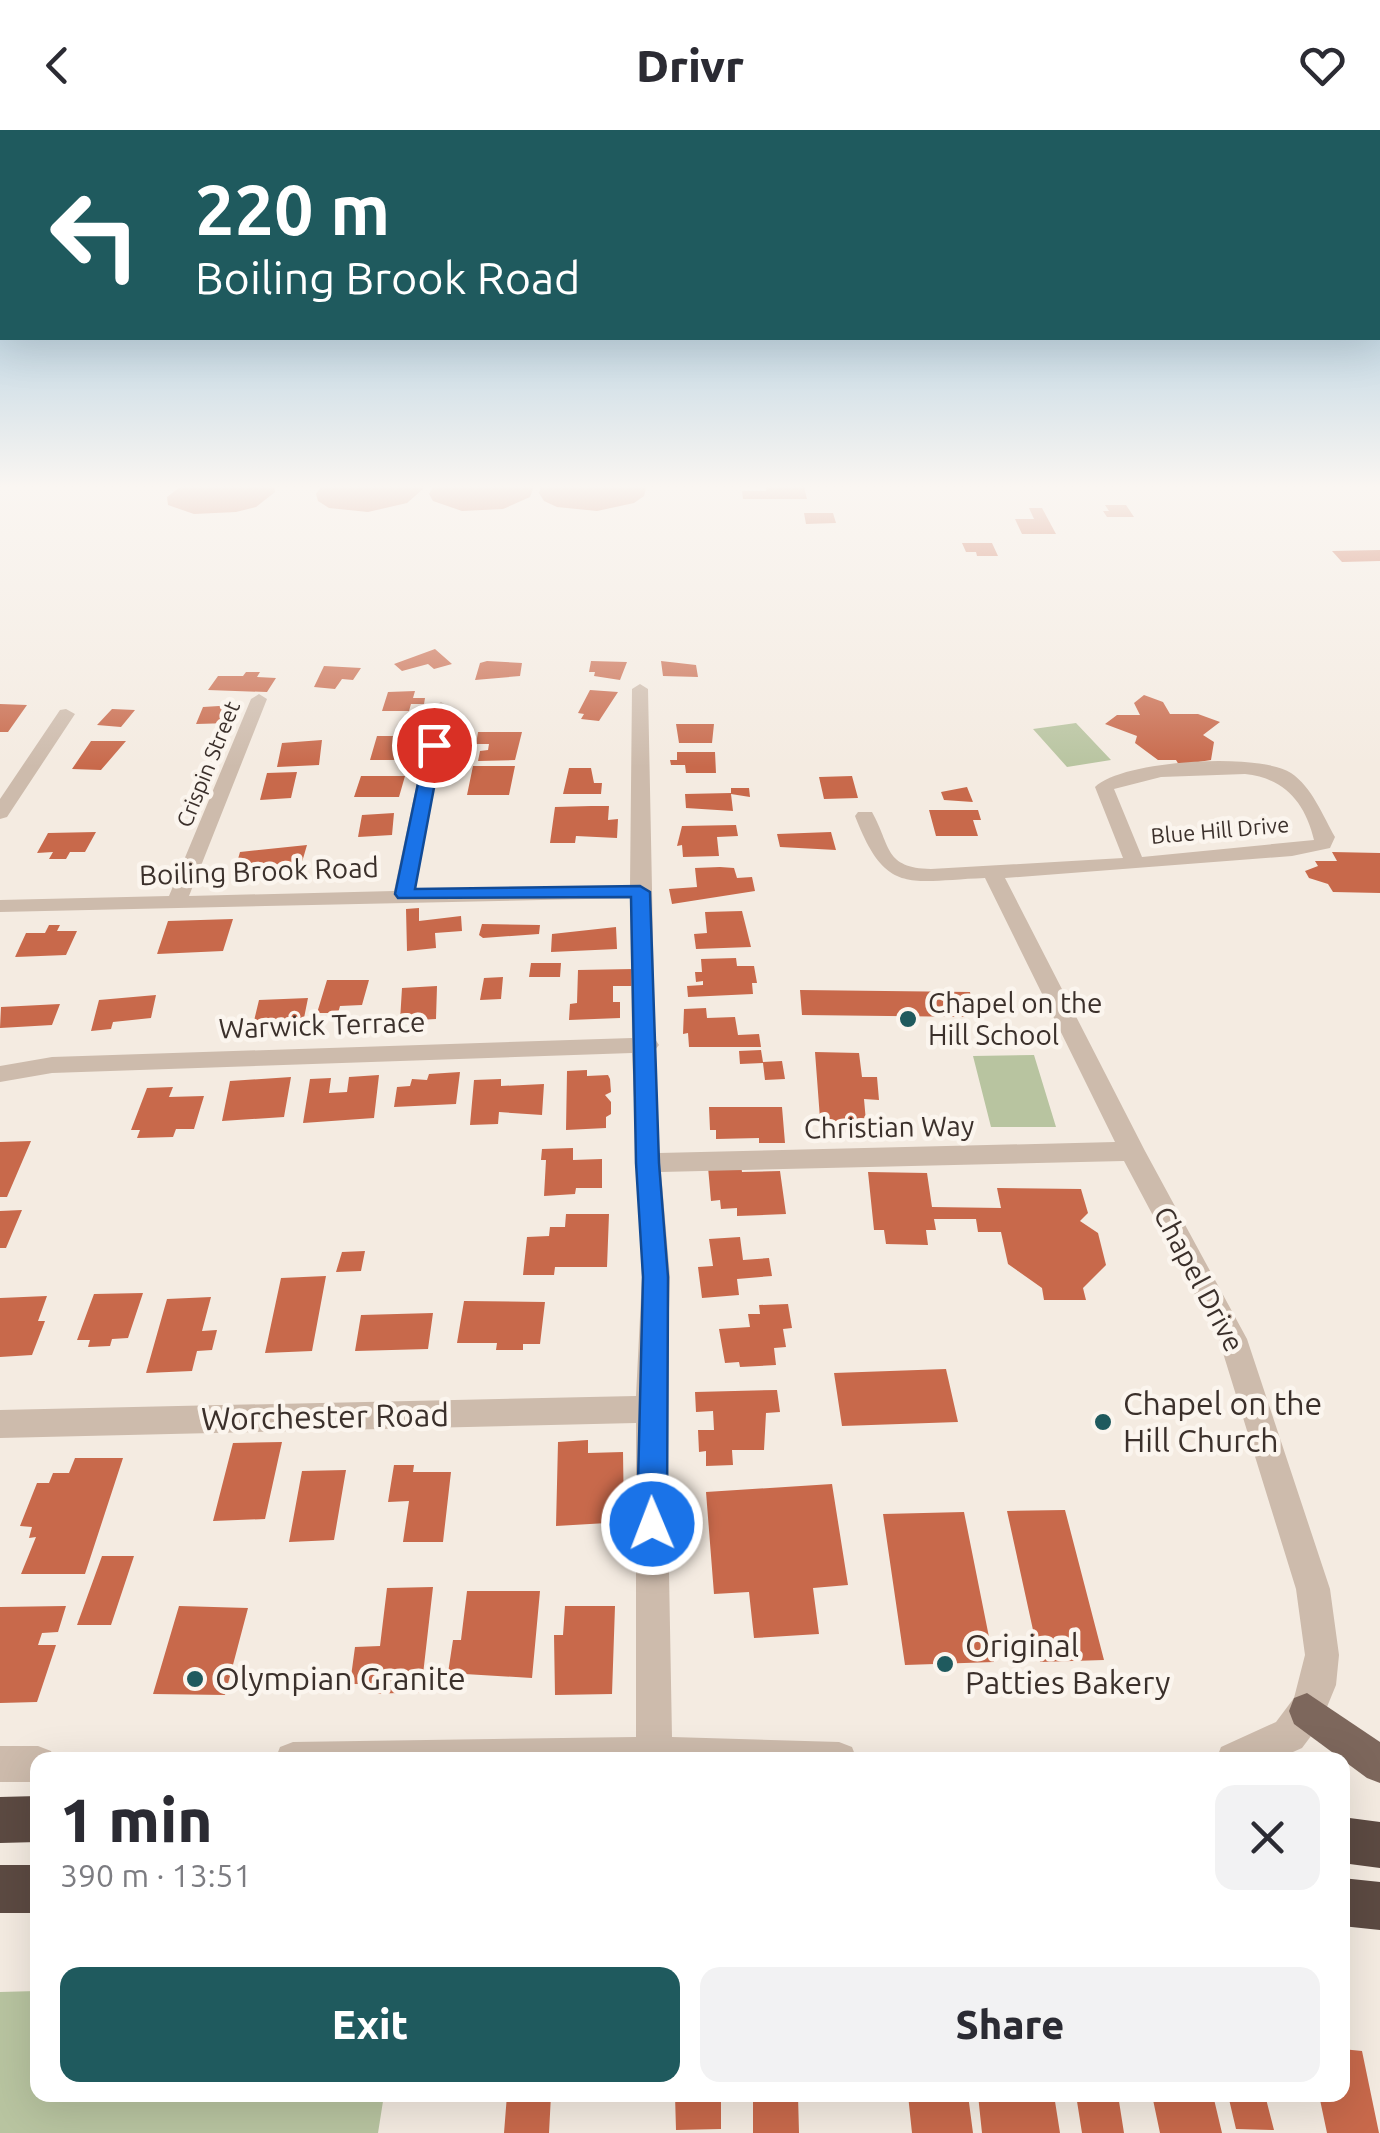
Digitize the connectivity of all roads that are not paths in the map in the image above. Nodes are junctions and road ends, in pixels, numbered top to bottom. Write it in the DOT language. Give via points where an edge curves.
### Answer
graph roads {
  1 [pos="640,689"];
  2 [pos="259,698"];
  3 [pos="441,708"];
  4 [pos="66,714"];
  5 [pos="0,814"];
  6 [pos="865,816"];
  7 [pos="1134,862"];
  8 [pos="992,872"];
  9 [pos="640,892"];
  10 [pos="404,894"];
  11 [pos="177,901"];
  12 [pos="0,906"];
  13 [pos="647,1044"];
  14 [pos="0,1074"];
  15 [pos="1132,1151"];
  16 [pos="647,1163"];
  17 [pos="651,1409"];
  18 [pos="0,1424"];
  19 [pos="1308,1711"];
  20 [pos="654,1752"];
  21 [pos="1251,1752"];
  22 [pos="0,1764"];
  23 [pos="30,1764"];
  24 [pos="1380,1765"];
  25 [pos="30,1819"];
  26 [pos="0,1820"];
  27 [pos="1350,1841"];
  28 [pos="1380,1845"];
  29 [pos="30,1888"];
  30 [pos="0,1889"];
  31 [pos="1350,1903"];
  32 [pos="1380,1906"];
  1 -- 9 [label="street"];
  2 -- 11 [label="street, Crispin Street"];
  3 -- 10 [label="street"];
  4 -- 5 [label="street"];
  6 -- 8 [label="street, Blue Hill Drive" via="880,855 896,870"];
  7 -- 7 [label="street, Blue Hill Drive" via="1104,787 1136,774 1280,774 1325,837 1310,848"];
  7 -- 8 [label="street, Blue Hill Drive"];
  8 -- 15 [label="street, Chapel Drive"];
  9 -- 10 [label="street, Boiling Brook Road"];
  9 -- 13 [label="street"];
  10 -- 11 [label="street, Boiling Brook Road"];
  11 -- 12 [label="street, Boiling Brook Road"];
  13 -- 14 [label="street, Warwick Terrace" via="52,1064"];
  13 -- 16 [label="street"];
  15 -- 16 [label="street, Christian Way"];
  15 -- 19 [label="street, Chapel Drive" via="1233,1338 1278,1472 1320,1622 1318,1685"];
  16 -- 17 [label="street" via="656,1277"];
  17 -- 18 [label="street, Worchester Road"];
  17 -- 20 [label="street"];
  19 -- 21 [label="street" via="1288,1735"];
  19 -- 24 [label="main road"];
  22 -- 23 [label="street"];
  25 -- 26 [label="highway"];
  27 -- 28 [label="highway"];
  29 -- 30 [label="highway"];
  31 -- 32 [label="highway"];
}
